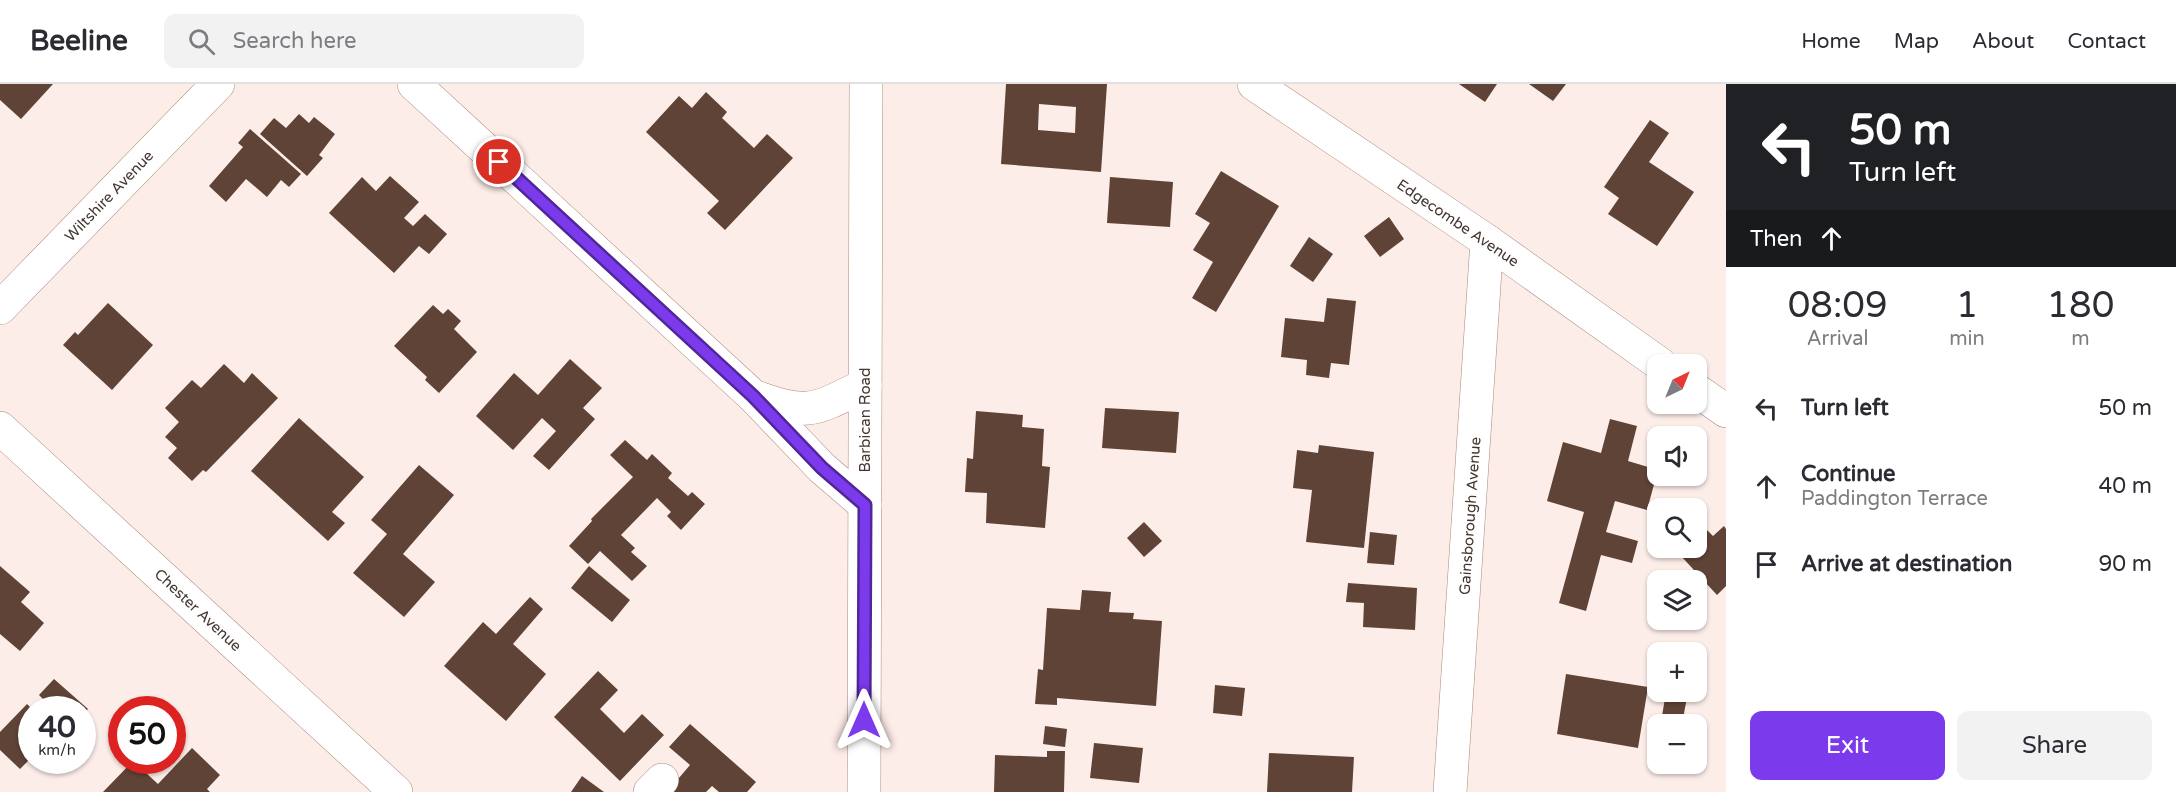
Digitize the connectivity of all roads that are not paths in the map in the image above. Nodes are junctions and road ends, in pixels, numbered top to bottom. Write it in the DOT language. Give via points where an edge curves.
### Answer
graph roads {
  1 [pos="218,84"];
  2 [pos="414,84"];
  3 [pos="866,84"];
  4 [pos="1254,84"];
  5 [pos="1487,241"];
  6 [pos="0,308"];
  7 [pos="1647,355"];
  8 [pos="865,385"];
  9 [pos="753,396"];
  10 [pos="1707,398"];
  11 [pos="1726,411"];
  12 [pos="0,428"];
  13 [pos="865,505"];
  14 [pos="396,792"];
  15 [pos="864,792"];
  16 [pos="1450,792"];
  1 -- 6 [label="street, Wiltshire Avenue"];
  2 -- 9 [label="street"];
  3 -- 8 [label="street, Barbican Road"];
  4 -- 5 [label="street, Edgecombe Avenue"];
  5 -- 7 [label="street, Edgecombe Avenue"];
  5 -- 16 [label="street, Gainsborough Avenue"];
  8 -- 9 [label="street" via="826,405 805,410"];
  8 -- 13 [label="street, Barbican Road"];
  9 -- 13 [label="street" via="822,468"];
  10 -- 11 [label="street"];
  12 -- 14 [label="street, Chester Avenue"];
  13 -- 15 [label="street, Barbican Road"];
}
